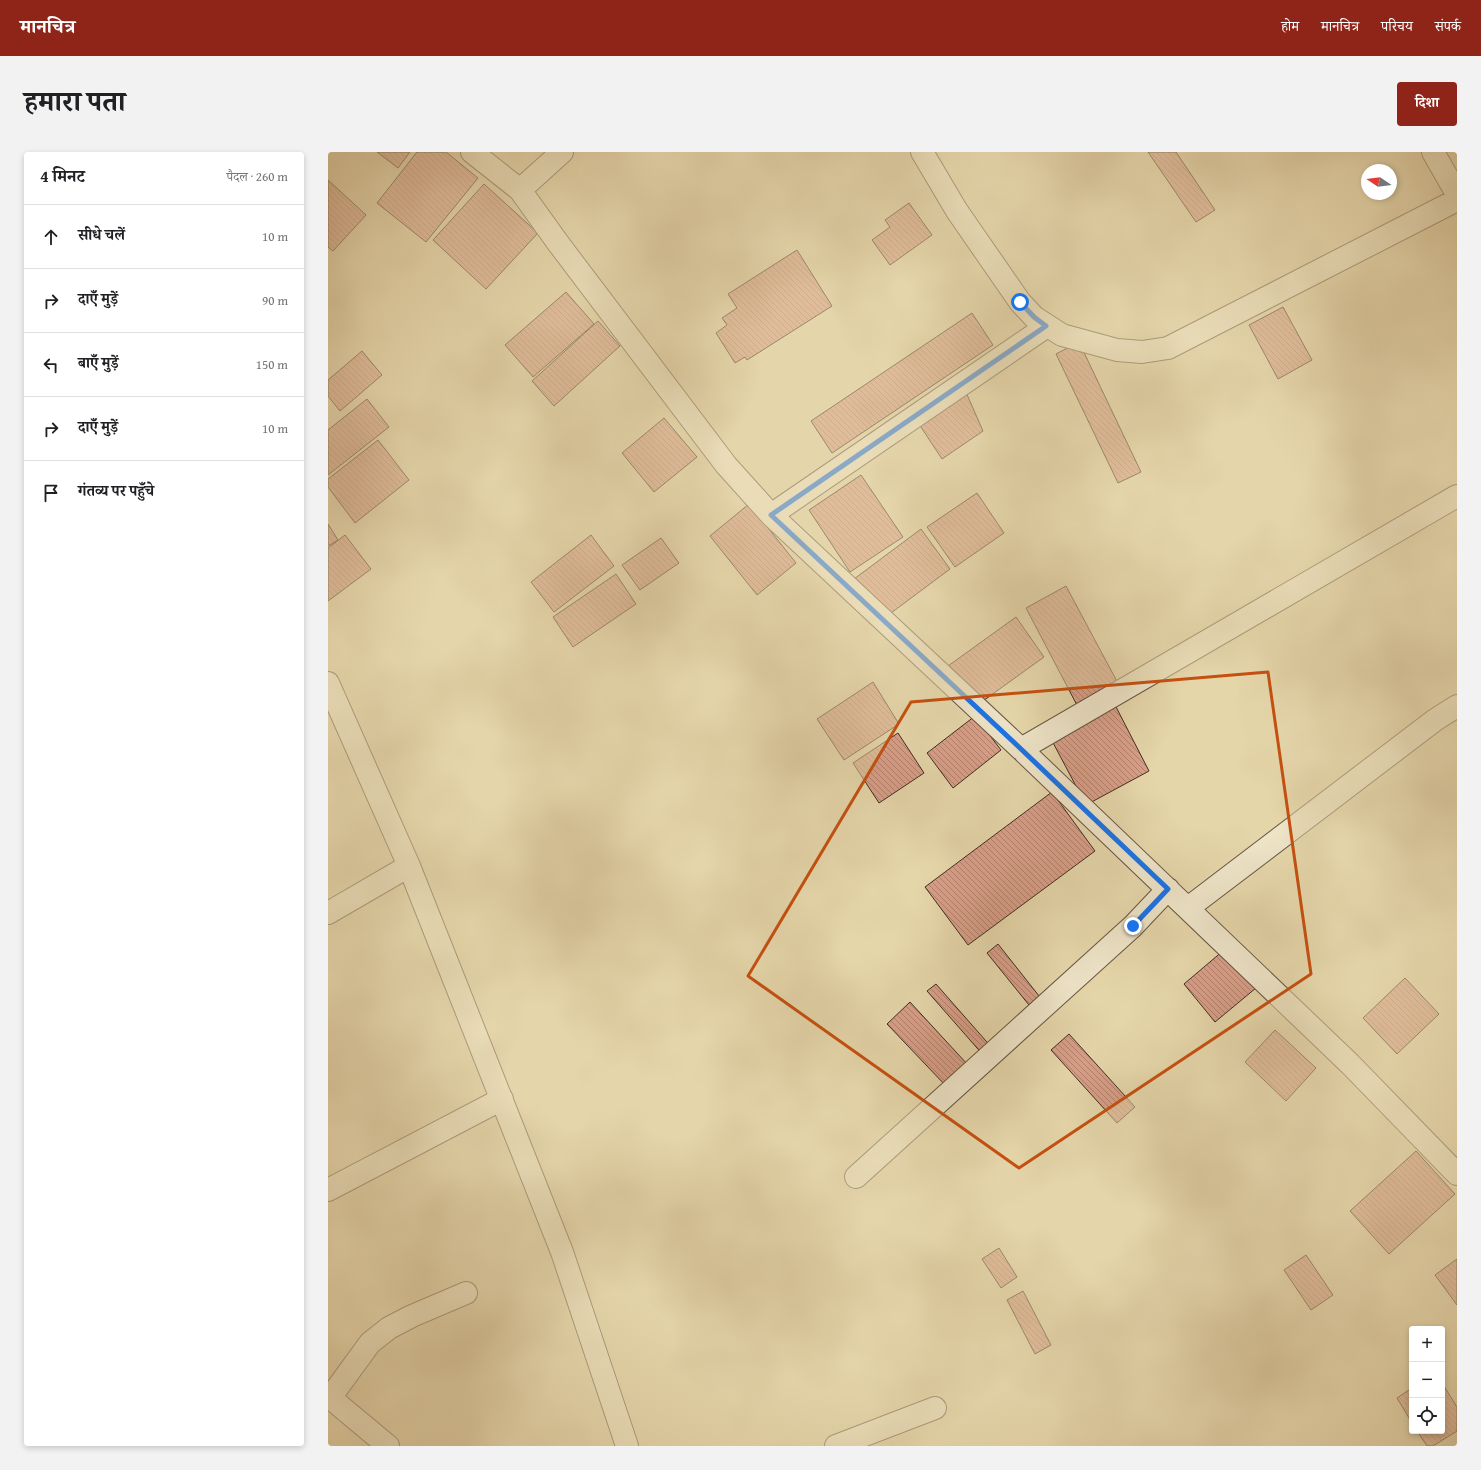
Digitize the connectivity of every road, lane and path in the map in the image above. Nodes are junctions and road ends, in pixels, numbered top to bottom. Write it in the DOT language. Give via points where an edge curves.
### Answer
graph roads {
  1 [pos="472,152"];
  2 [pos="562,152"];
  3 [pos="922,152"];
  4 [pos="1433,152"];
  5 [pos="520,190"];
  6 [pos="1457,194"];
  7 [pos="1457,200"];
  8 [pos="1046,326"];
  9 [pos="1457,496"];
  10 [pos="771,515"];
  11 [pos="328,683"];
  12 [pos="1457,706"];
  13 [pos="1021,749"];
  14 [pos="409,866"];
  15 [pos="1168,889"];
  16 [pos="1188,908"];
  17 [pos="328,913"];
  18 [pos="502,1099"];
  19 [pos="1457,1174"];
  20 [pos="856,1177"];
  21 [pos="328,1190"];
  22 [pos="466,1293"];
  23 [pos="329,1397"];
  24 [pos="936,1408"];
  25 [pos="388,1446"];
  26 [pos="627,1446"];
  27 [pos="836,1446"];
  1 -- 5 [label="street"];
  2 -- 5 [label="street"];
  3 -- 8 [label="street" via="957,211 1020,302"];
  4 -- 6 [label="street"];
  5 -- 10 [label="street" via="726,465"];
  7 -- 8 [label="street" via="1168,348 1142,352 1117,350 1062,335"];
  8 -- 10 [label="street"];
  9 -- 13 [label="street"];
  10 -- 13 [label="street"];
  11 -- 14 [label="street"];
  12 -- 16 [label="street" via="1435,720"];
  13 -- 15 [label="street"];
  14 -- 17 [label="street"];
  14 -- 18 [label="street"];
  15 -- 16 [label="street"];
  15 -- 20 [label="street" via="1133,926"];
  16 -- 19 [label="street" via="1350,1064"];
  18 -- 21 [label="street"];
  18 -- 26 [label="street" via="562,1252"];
  22 -- 23 [label="street" via="412,1316 370,1342"];
  23 -- 25 [label="street"];
  24 -- 27 [label="street"];
}
